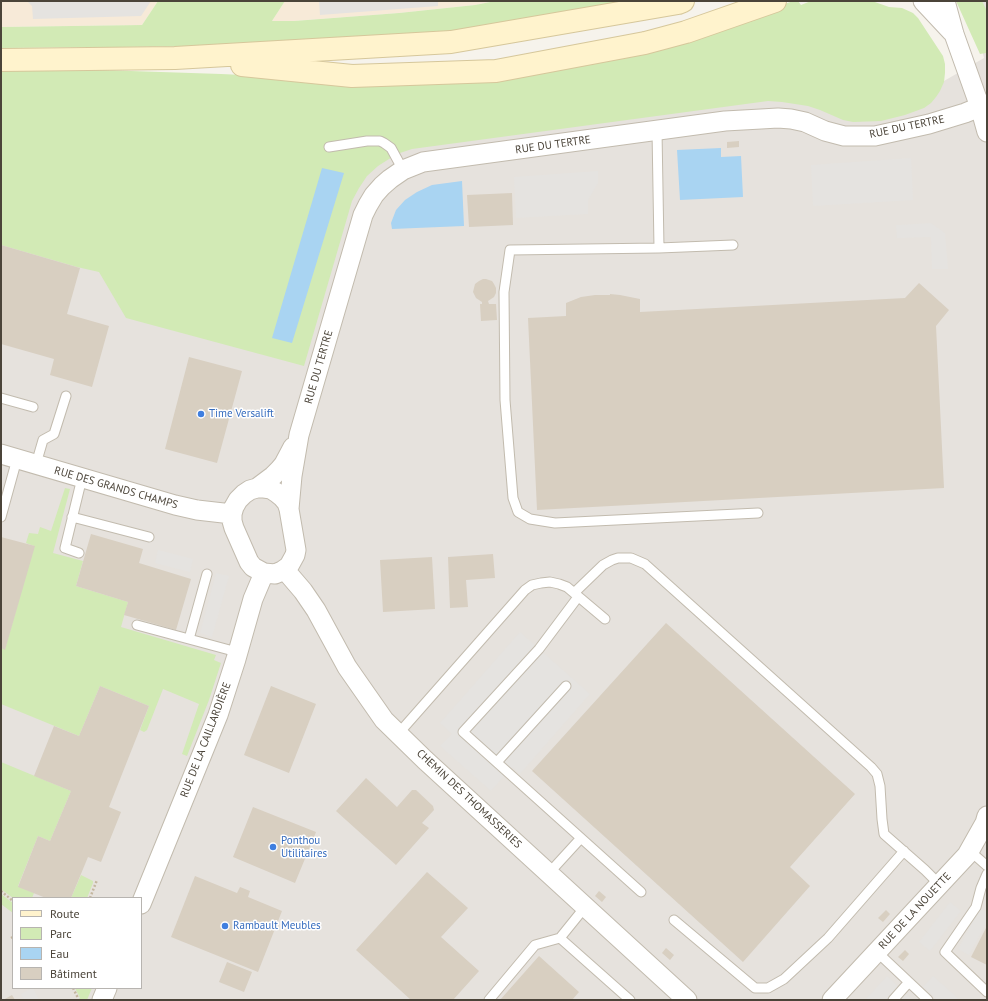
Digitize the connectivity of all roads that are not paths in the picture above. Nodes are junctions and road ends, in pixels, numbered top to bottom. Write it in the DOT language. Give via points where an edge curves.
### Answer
graph roads {
  1 [pos="683,1"];
  2 [pos="775,1"];
  3 [pos="923,1"];
  4 [pos="945,1"];
  5 [pos="954,34"];
  6 [pos="175,58"];
  7 [pos="1,60"];
  8 [pos="983,106"];
  9 [pos="657,131"];
  10 [pos="987,132"];
  11 [pos="329,147"];
  12 [pos="403,170"];
  13 [pos="734,246"];
  14 [pos="659,248"];
  15 [pos="66,396"];
  16 [pos="1,398"];
  17 [pos="33,407"];
  18 [pos="299,435"];
  19 [pos="9,456"];
  20 [pos="36,464"];
  21 [pos="82,478"];
  22 [pos="257,488"];
  23 [pos="5,490"];
  24 [pos="289,509"];
  25 [pos="758,513"];
  26 [pos="232,514"];
  27 [pos="1,517"];
  28 [pos="72,517"];
  29 [pos="149,537"];
  30 [pos="79,553"];
  31 [pos="285,570"];
  32 [pos="264,573"];
  33 [pos="207,574"];
  34 [pos="576,595"];
  35 [pos="605,619"];
  36 [pos="137,625"];
  37 [pos="189,639"];
  38 [pos="238,652"];
  39 [pos="566,686"];
  40 [pos="398,734"];
  41 [pos="496,762"];
  42 [pos="987,816"];
  43 [pos="581,838"];
  44 [pos="904,851"];
  45 [pos="970,851"];
  46 [pos="987,866"];
  47 [pos="549,873"];
  48 [pos="987,874"];
  49 [pos="940,885"];
  50 [pos="641,892"];
  51 [pos="142,902"];
  52 [pos="585,907"];
  53 [pos="674,920"];
  54 [pos="560,938"];
  55 [pos="877,952"];
  56 [pos="909,982"];
  57 [pos="107,989"];
  58 [pos="987,992"];
  59 [pos="680,998"];
  60 [pos="102,1000"];
  61 [pos="489,1000"];
  62 [pos="630,1000"];
  63 [pos="832,1000"];
  64 [pos="893,1000"];
  65 [pos="928,1000"];
  1 -- 6 [label="main road" via="451,42"];
  2 -- 6 [label="main road" via="686,32 644,43 496,71 352,76"];
  3 -- 5 [label="street"];
  4 -- 5 [label="street"];
  5 -- 8 [label="street"];
  6 -- 7 [label="main road"];
  8 -- 9 [label="street, RUE DU TERTRE" via="929,124 875,136 844,136 824,131 805,122 778,118 725,121"];
  8 -- 10 [label="street"];
  9 -- 12 [label="street, RUE DU TERTRE" via="423,162"];
  9 -- 14 [label="lane"];
  11 -- 12 [label="lane" via="380,141 391,148"];
  12 -- 18 [label="street, RUE DU TERTRE" via="382,186 363,215"];
  13 -- 14 [label="lane"];
  14 -- 25 [label="lane" via="510,250 504,292 506,400 513,498 518,512 530,519 555,523"];
  15 -- 20 [label="lane" via="54,434 43,440"];
  16 -- 17 [label="lane"];
  18 -- 22 [label="street, RUE DU TERTRE" via="284,464"];
  18 -- 24 [label="street, RUE DU TERTRE"];
  19 -- 20 [label="street, RUE DES GRANDS CHAMPS"];
  19 -- 23 [label="lane"];
  20 -- 21 [label="street, RUE DES GRANDS CHAMPS"];
  21 -- 26 [label="street, RUE DES GRANDS CHAMPS" via="175,505"];
  21 -- 28 [label="lane"];
  22 -- 24 [label="street" via="277,492"];
  22 -- 26 [label="street" via="250,490 238,500"];
  23 -- 27 [label="lane"];
  24 -- 31 [label="street" via="296,550 293,560"];
  26 -- 32 [label="street" via="234,528 249,562"];
  28 -- 29 [label="lane"];
  28 -- 30 [label="lane" via="64,548"];
  31 -- 32 [label="street" via="275,574"];
  31 -- 40 [label="street, CHEMIN DES THOMASSERIES" via="316,610 347,668 384,720"];
  32 -- 38 [label="street, RUE DE LA CAILLARDIÈRE" via="253,599"];
  33 -- 37 [label="lane"];
  34 -- 35 [label="lane"];
  34 -- 40 [label="lane" via="567,587 550,582 532,585 525,590"];
  34 -- 41 [label="lane" via="539,649 463,732"];
  34 -- 44 [label="lane" via="603,565 612,560 631,558 645,564 871,767 880,786 884,834"];
  36 -- 37 [label="lane"];
  37 -- 38 [label="lane"];
  38 -- 51 [label="street, RUE DE LA CAILLARDIÈRE" via="218,715"];
  39 -- 41 [label="lane"];
  40 -- 47 [label="street, CHEMIN DES THOMASSERIES"];
  41 -- 43 [label="lane"];
  42 -- 45 [label="street, RUE DE LA NOUETTE"];
  43 -- 47 [label="lane"];
  43 -- 50 [label="lane"];
  44 -- 49 [label="lane"];
  44 -- 53 [label="lane" via="828,938 784,979 768,988 755,988"];
  45 -- 46 [label="lane"];
  45 -- 49 [label="street, RUE DE LA NOUETTE"];
  47 -- 52 [label="street, CHEMIN DES THOMASSERIES"];
  48 -- 58 [label="lane" via="976,906 944,952"];
  49 -- 55 [label="street, RUE DE LA NOUETTE"];
  52 -- 54 [label="lane"];
  52 -- 59 [label="street, CHEMIN DES THOMASSERIES"];
  54 -- 61 [label="lane" via="535,945"];
  54 -- 62 [label="lane"];
  55 -- 56 [label="lane"];
  55 -- 63 [label="street, RUE DE LA NOUETTE"];
  56 -- 64 [label="lane"];
  56 -- 65 [label="lane"];
  57 -- 60 [label="street"];
}
